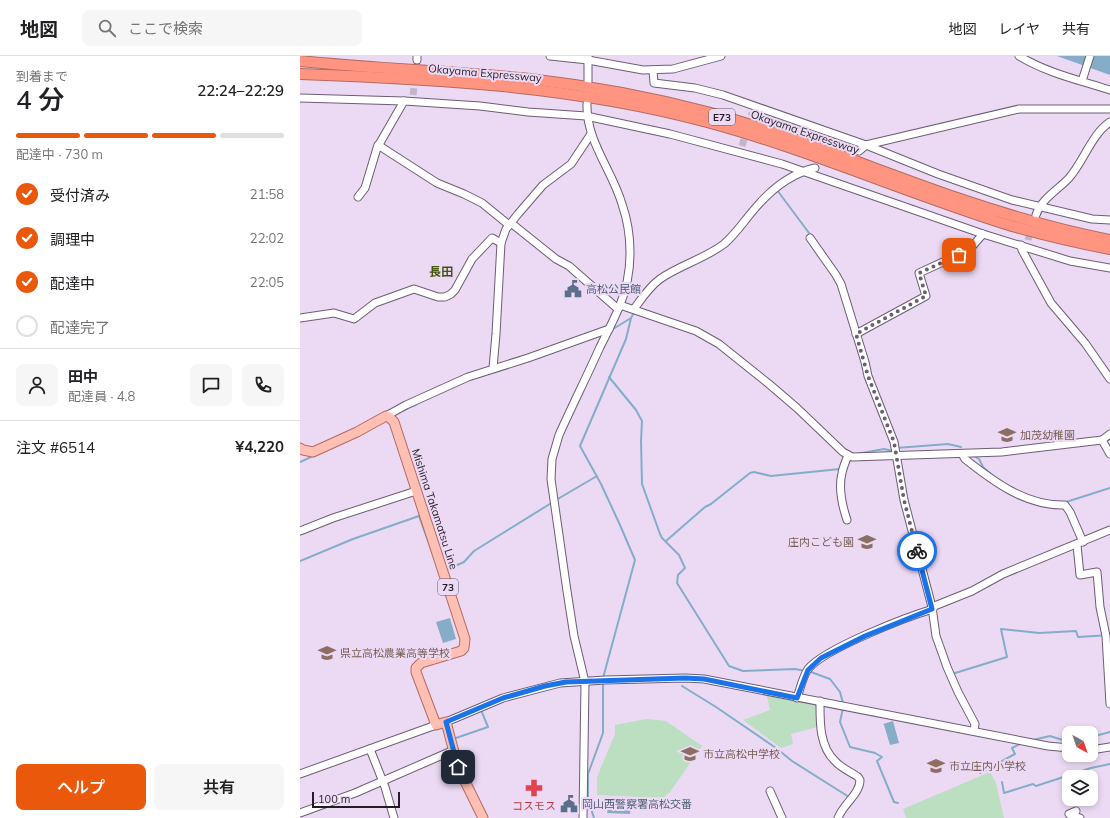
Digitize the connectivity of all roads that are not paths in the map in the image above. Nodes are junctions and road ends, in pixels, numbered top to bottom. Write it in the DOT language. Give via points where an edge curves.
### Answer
graph roads {
  1 [pos="550,56"];
  2 [pos="721,56"];
  3 [pos="1020,56"];
  4 [pos="1090,56"];
  5 [pos="588,58"];
  6 [pos="300,60"];
  7 [pos="300,69"];
  8 [pos="653,70"];
  9 [pos="300,74"];
  10 [pos="363,76"];
  11 [pos="1083,78"];
  12 [pos="588,81"];
  13 [pos="1110,90"];
  14 [pos="300,98"];
  15 [pos="404,101"];
  16 [pos="587,104"];
  17 [pos="1110,109"];
  18 [pos="586,116"];
  19 [pos="1110,122"];
  20 [pos="591,134"];
  21 [pos="378,145"];
  22 [pos="866,145"];
  23 [pos="859,151"];
  24 [pos="815,168"];
  25 [pos="802,171"];
  26 [pos="358,197"];
  27 [pos="1038,207"];
  28 [pos="1036,215"];
  29 [pos="1110,220"];
  30 [pos="510,224"];
  31 [pos="982,234"];
  32 [pos="810,238"];
  33 [pos="1110,240"];
  34 [pos="501,244"];
  35 [pos="1025,244"];
  36 [pos="1110,249"];
  37 [pos="1110,268"];
  38 [pos="619,307"];
  39 [pos="636,310"];
  40 [pos="300,318"];
  41 [pos="608,329"];
  42 [pos="858,333"];
  43 [pos="493,368"];
  44 [pos="1110,379"];
  45 [pos="389,417"];
  46 [pos="1110,434"];
  47 [pos="1102,440"];
  48 [pos="896,450"];
  49 [pos="301,452"];
  50 [pos="962,454"];
  51 [pos="1110,454"];
  52 [pos="851,456"];
  53 [pos="416,490"];
  54 [pos="848,520"];
  55 [pos="1110,530"];
  56 [pos="300,531"];
  57 [pos="1080,543"];
  58 [pos="931,609"];
  59 [pos="1109,654"];
  60 [pos="585,682"];
  61 [pos="797,698"];
  62 [pos="820,701"];
  63 [pos="1110,704"];
  64 [pos="446,722"];
  65 [pos="436,725"];
  66 [pos="974,731"];
  67 [pos="1062,747"];
  68 [pos="1110,747"];
  69 [pos="370,749"];
  70 [pos="1098,749"];
  71 [pos="454,750"];
  72 [pos="300,774"];
  73 [pos="382,782"];
  74 [pos="770,791"];
  75 [pos="1076,811"];
  76 [pos="300,813"];
  77 [pos="394,818"];
  78 [pos="483,818"];
  79 [pos="583,818"];
  80 [pos="782,818"];
  81 [pos="838,818"];
  82 [pos="1080,818"];
  1 -- 5 [label="street"];
  2 -- 8 [label="street" via="673,69"];
  3 -- 11 [label="street" via="1061,75"];
  4 -- 11 [label="street"];
  5 -- 8 [label="street"];
  5 -- 12 [label="street"];
  6 -- 33 [label="highway, Okayama Expressway / E73" via="531,80 643,97 709,113 777,134 1018,218"];
  7 -- 10 [label="highway"];
  8 -- 22 [label="street" via="654,83 723,94 754,109"];
  9 -- 10 [label="highway"];
  10 -- 36 [label="highway, Okayama Expressway / E73" via="530,89 606,99 673,113 775,142 1007,224"];
  11 -- 13 [label="street"];
  14 -- 15 [label="street"];
  15 -- 18 [label="street" via="413,98 528,112"];
  15 -- 21 [label="street"];
  16 -- 18 [label="street"];
  17 -- 22 [label="street" via="1019,109"];
  18 -- 20 [label="street"];
  18 -- 25 [label="street" via="741,149"];
  19 -- 27 [label="street" via="1090,145 1070,177"];
  20 -- 30 [label="street" via="571,164 539,189"];
  20 -- 38 [label="street" via="619,194 628,230 629,264"];
  21 -- 26 [label="street" via="365,188"];
  21 -- 30 [label="street" via="437,184 482,203"];
  22 -- 23 [label="street"];
  22 -- 27 [label="street" via="938,174"];
  24 -- 25 [label="street"];
  25 -- 31 [label="street"];
  25 -- 39 [label="street" via="767,196 725,243 660,279 648,291"];
  27 -- 28 [label="street"];
  27 -- 29 [label="street" via="1092,219"];
  30 -- 34 [label="street"];
  30 -- 38 [label="street" via="569,266"];
  31 -- 35 [label="street"];
  31 -- 42 [label="street" via="970,250 919,273 926,296"];
  32 -- 42 [label="street" via="840,281"];
  34 -- 40 [label="street" via="492,238 472,259 455,290 448,296 438,297 414,289 375,303 354,319 334,313"];
  34 -- 43 [label="street"];
  35 -- 37 [label="street" via="1070,260"];
  35 -- 44 [label="street" via="1022,250 1051,303"];
  38 -- 39 [label="street"];
  38 -- 41 [label="street"];
  39 -- 52 [label="street" via="696,331 719,344 769,384 843,452"];
  41 -- 43 [label="street"];
  41 -- 60 [label="street" via="557,441 551,469 553,502 566,591"];
  42 -- 48 [label="street" via="866,368"];
  43 -- 45 [label="street" via="406,405"];
  45 -- 49 [label="main road" via="313,452"];
  45 -- 53 [label="main road, Mishima Takamatsu Line / 73" via="394,422"];
  46 -- 47 [label="street"];
  47 -- 50 [label="street"];
  47 -- 51 [label="street"];
  48 -- 50 [label="street"];
  48 -- 52 [label="street"];
  48 -- 58 [label="street" via="907,516"];
  50 -- 57 [label="street" via="997,484 1011,491 1051,505 1065,505 1075,522"];
  52 -- 54 [label="street" via="841,474 842,503"];
  53 -- 56 [label="street"];
  53 -- 65 [label="main road, Mishima Takamatsu Line / 73" via="465,639 461,651 421,663 416,668"];
  55 -- 57 [label="street"];
  57 -- 58 [label="street" via="1003,574"];
  57 -- 59 [label="street" via="1080,575 1097,572 1100,607"];
  58 -- 61 [label="street" via="831,652 807,671"];
  58 -- 66 [label="street" via="936,636 951,675 975,724"];
  59 -- 63 [label="street"];
  60 -- 61 [label="street" via="704,679"];
  60 -- 64 [label="street" via="560,683 533,689 503,698"];
  60 -- 79 [label="street"];
  61 -- 62 [label="street"];
  62 -- 66 [label="street"];
  62 -- 81 [label="street" via="821,726 827,752 836,763 860,780 859,789 841,810"];
  64 -- 65 [label="main road"];
  64 -- 71 [label="main road"];
  65 -- 69 [label="street"];
  66 -- 67 [label="street"];
  68 -- 70 [label="street"];
  69 -- 72 [label="street"];
  69 -- 73 [label="street"];
  71 -- 73 [label="street"];
  71 -- 78 [label="main road" via="458,767"];
  73 -- 76 [label="street"];
  73 -- 77 [label="street"];
  74 -- 80 [label="street"];
  75 -- 82 [label="street" via="1069,814"];
}
